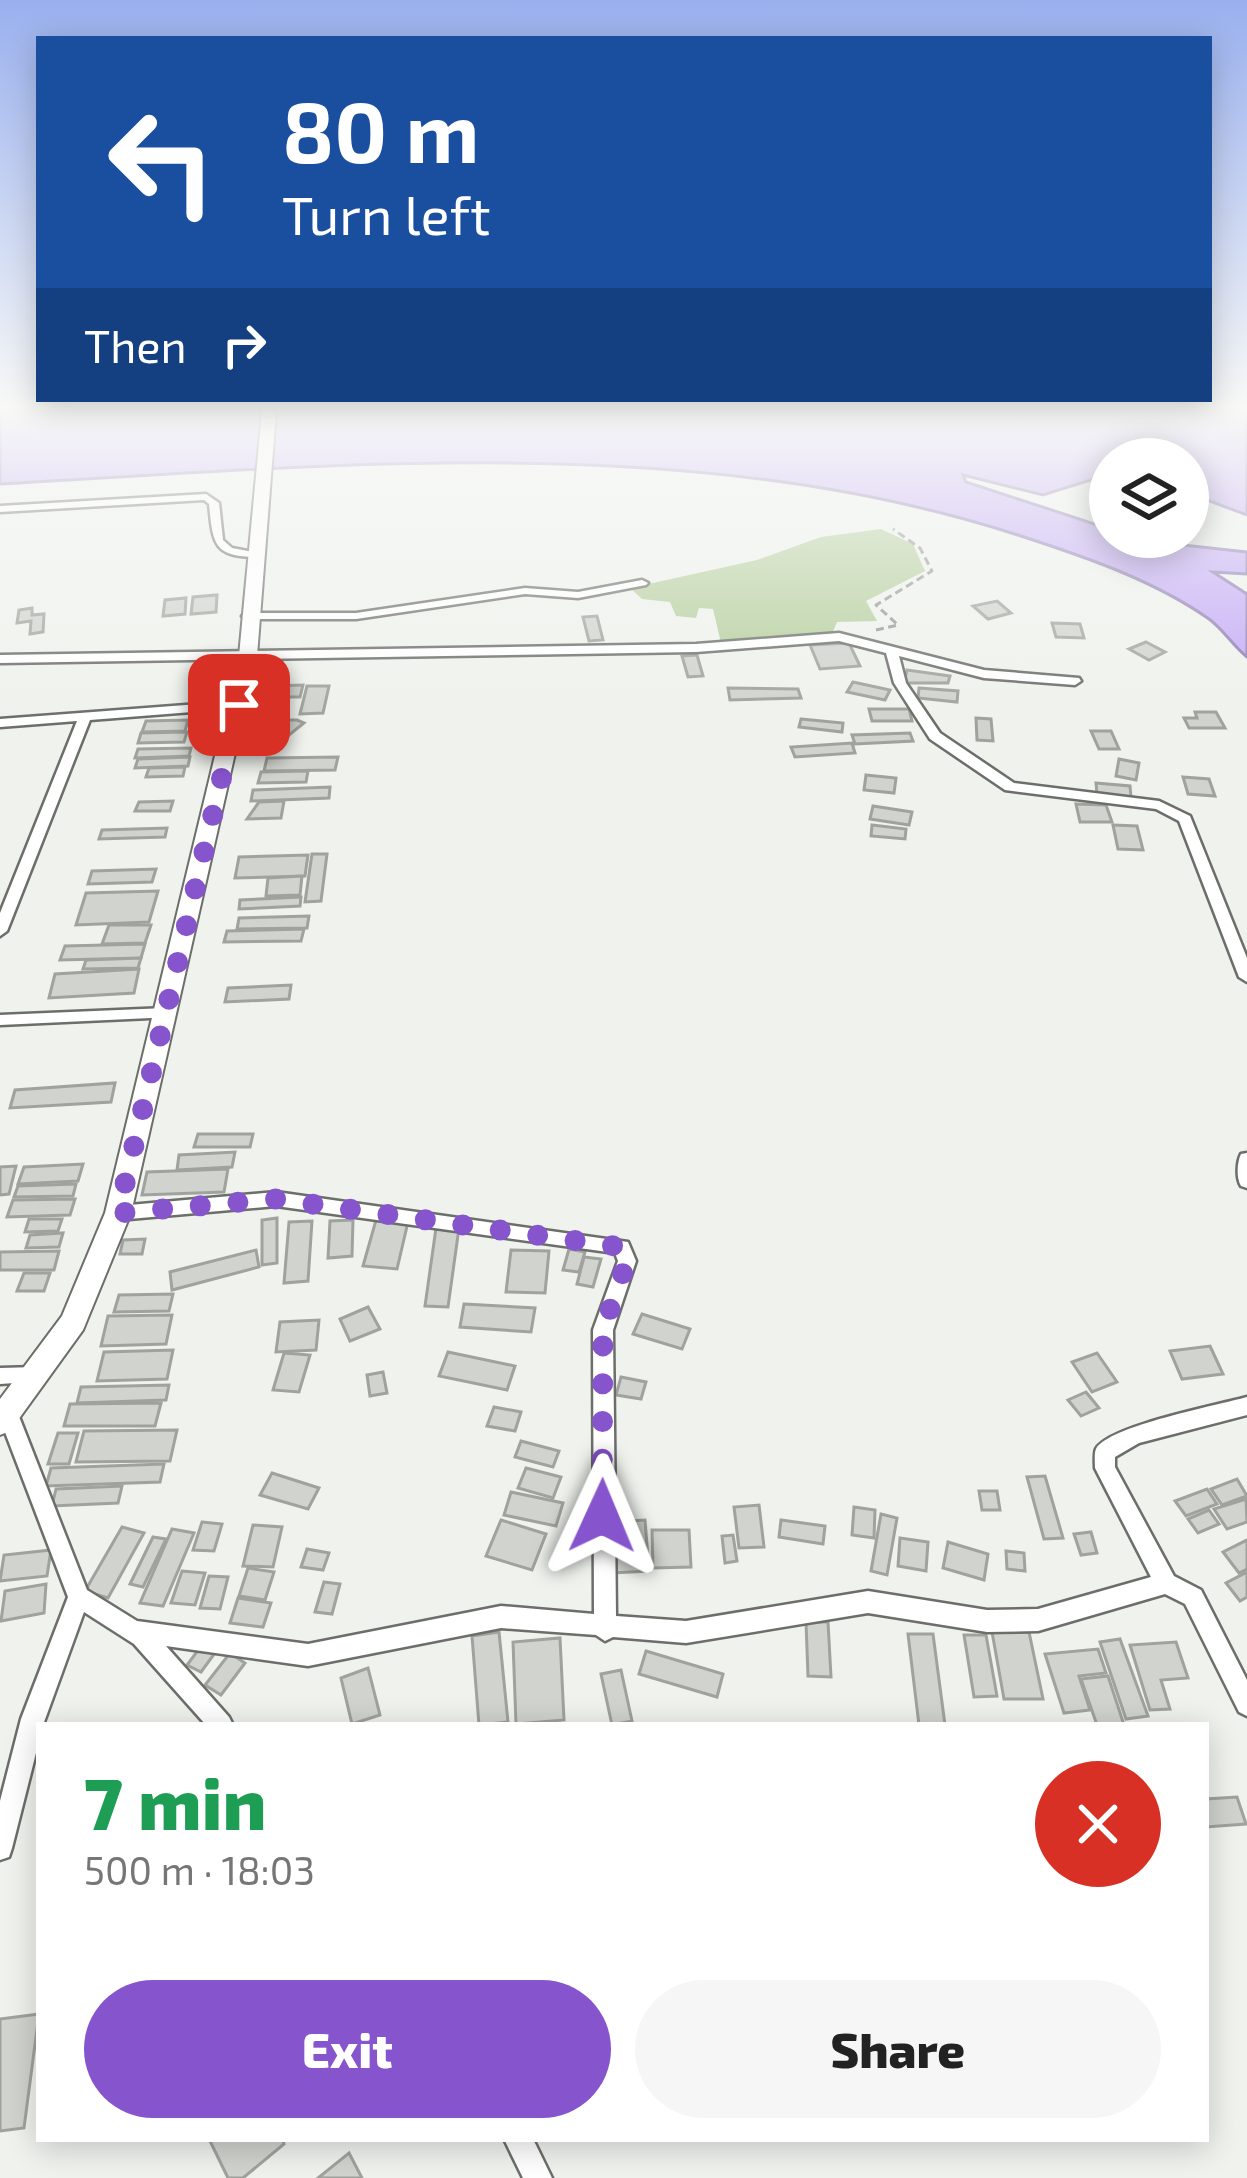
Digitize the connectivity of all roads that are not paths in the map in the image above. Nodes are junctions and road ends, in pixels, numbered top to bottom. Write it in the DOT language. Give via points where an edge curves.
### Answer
graph roads {
  1 [pos="215,514"];
  2 [pos="258,514"];
  3 [pos="254,556"];
  4 [pos="642,583"];
  5 [pos="248,616"];
  6 [pos="891,650"];
  7 [pos="248,656"];
  8 [pos="0,659"];
  9 [pos="1075,681"];
  10 [pos="239,705"];
  11 [pos="85,717"];
  12 [pos="0,724"];
  13 [pos="0,931"];
  14 [pos="1247,977"];
  15 [pos="166,1013"];
  16 [pos="0,1020"];
  17 [pos="1247,1159"];
  18 [pos="1247,1180"];
  19 [pos="118,1213"];
  20 [pos="38,1375"];
  21 [pos="0,1376"];
  22 [pos="1247,1406"];
  23 [pos="4,1418"];
  24 [pos="1166,1583"];
  25 [pos="79,1597"];
  26 [pos="605,1630"];
  27 [pos="134,1631"];
  28 [pos="1247,1704"];
  29 [pos="219,1722"];
  30 [pos="0,1848"];
  31 [pos="520,2142"];
  32 [pos="538,2178"];
  1 -- 3 [label="street" via="218,541"];
  2 -- 3 [label="street"];
  3 -- 5 [label="street"];
  4 -- 5 [label="street" via="356,616"];
  5 -- 7 [label="street"];
  6 -- 7 [label="street" via="839,637 696,648"];
  6 -- 9 [label="street" via="984,674"];
  6 -- 14 [label="street" via="900,683 935,736 1010,787 1159,806 1185,819"];
  7 -- 8 [label="street"];
  7 -- 10 [label="street"];
  10 -- 11 [label="street"];
  10 -- 15 [label="street"];
  11 -- 12 [label="street"];
  11 -- 13 [label="street"];
  15 -- 16 [label="street"];
  15 -- 19 [label="street"];
  17 -- 18 [label="street"];
  19 -- 20 [label="street" via="74,1322"];
  19 -- 26 [label="street" via="276,1199 622,1247 627,1261 603,1330"];
  20 -- 21 [label="street"];
  20 -- 23 [label="street"];
  22 -- 24 [label="street" via="1134,1435 1105,1452 1124,1509"];
  23 -- 25 [label="street"];
  24 -- 26 [label="street" via="1038,1620 987,1622 868,1602 739,1627"];
  24 -- 28 [label="street" via="1193,1597"];
  25 -- 27 [label="street"];
  25 -- 30 [label="street" via="33,1719"];
  26 -- 27 [label="street" via="581,1621 501,1618 308,1655"];
  27 -- 29 [label="street"];
  31 -- 32 [label="street"];
}
